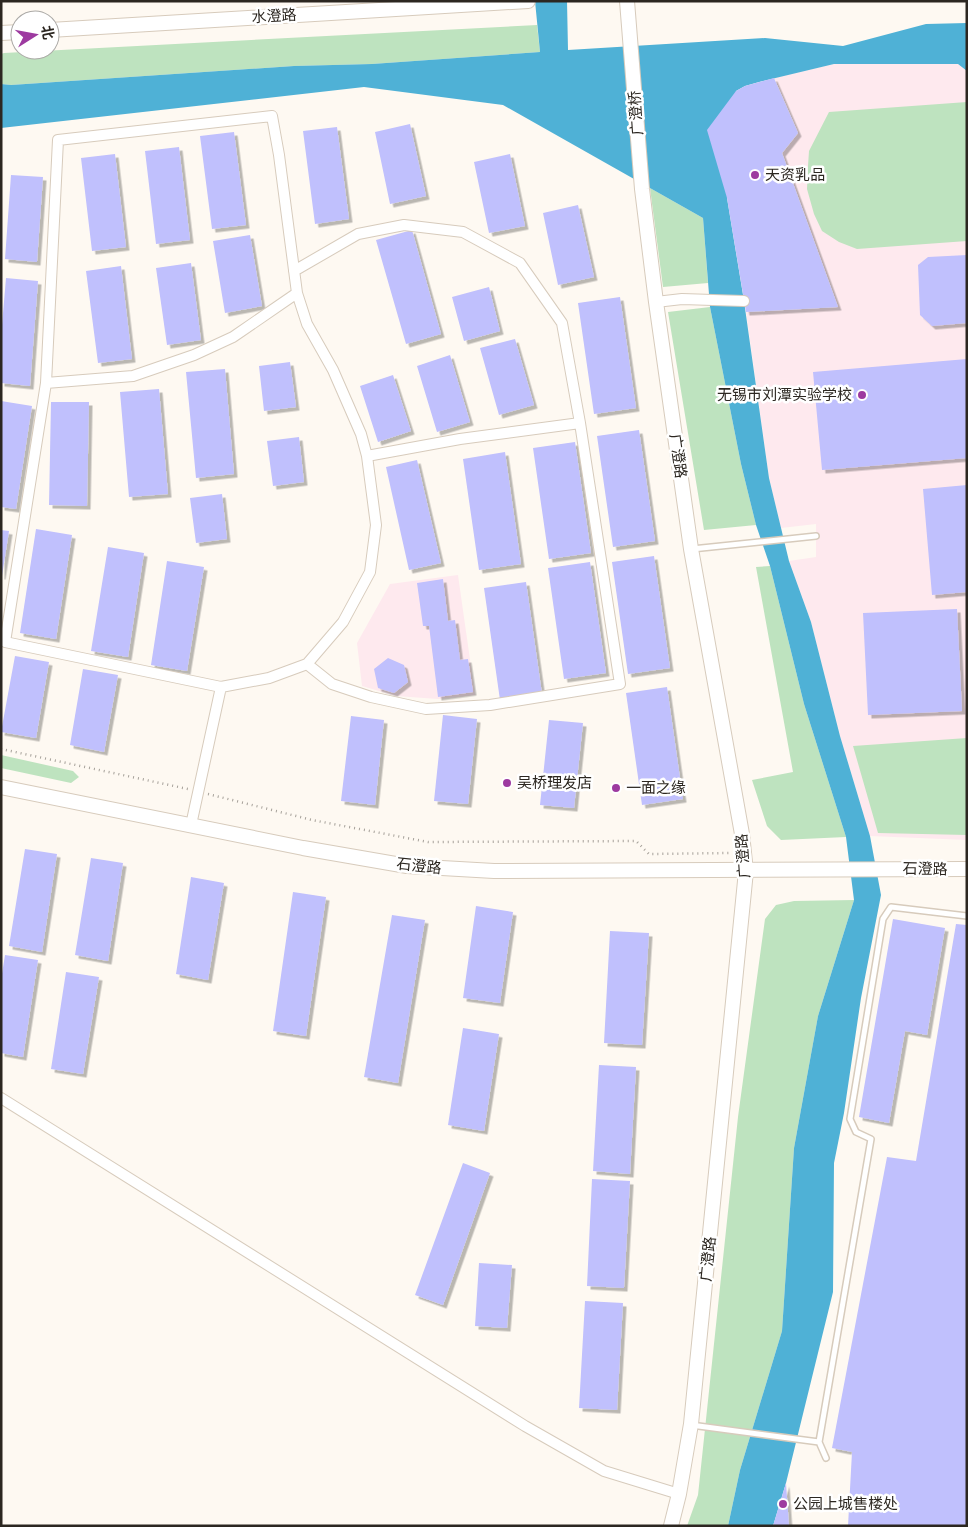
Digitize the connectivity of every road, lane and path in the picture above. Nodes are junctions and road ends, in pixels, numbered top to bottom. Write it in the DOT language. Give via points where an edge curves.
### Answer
graph roads {
  1 [pos="528,1"];
  2 [pos="627,1"];
  3 [pos="60,29"];
  4 [pos="642,189"];
  5 [pos="294,271"];
  6 [pos="296,293"];
  7 [pos="744,300"];
  8 [pos="656,302"];
  9 [pos="46,383"];
  10 [pos="580,423"];
  11 [pos="367,456"];
  12 [pos="816,536"];
  13 [pos="691,549"];
  14 [pos="307,664"];
  15 [pos="220,687"];
  16 [pos="1,749"];
  17 [pos="1,787"];
  18 [pos="198,792"];
  19 [pos="191,824"];
  20 [pos="744,853"];
  21 [pos="967,869"];
  22 [pos="746,871"];
  23 [pos="967,916"];
  24 [pos="1,1098"];
  25 [pos="691,1424"];
  26 [pos="819,1442"];
  27 [pos="826,1458"];
  28 [pos="679,1494"];
  29 [pos="671,1526"];
  1 -- 3 [label="street, 水澄路"];
  2 -- 4 [label="street, 广澄桥"];
  4 -- 8 [label="street, 广澄路"];
  5 -- 6 [label="street"];
  5 -- 9 [label="street" via="272,116 58,140"];
  5 -- 10 [label="street" via="358,234 404,226 463,232 520,263 562,323"];
  6 -- 9 [label="street" via="233,337 185,358 133,376"];
  6 -- 11 [label="street" via="307,324 333,370 357,425"];
  7 -- 8 [label="street"];
  8 -- 13 [label="street, 广澄路"];
  9 -- 15 [label="street" via="5,642"];
  10 -- 11 [label="street" via="460,439"];
  10 -- 14 [label="street" via="620,684 490,706 426,709 371,697 332,684"];
  11 -- 14 [label="street" via="376,525 370,572 343,622"];
  12 -- 13 [label="lane"];
  13 -- 20 [label="street, 广澄路"];
  14 -- 15 [label="street" via="270,678"];
  15 -- 18 [label="street"];
  16 -- 18 [label="path"];
  17 -- 19 [label="street, 石澄路"];
  18 -- 19 [label="street"];
  18 -- 20 [label="path" via="312,820 428,842 636,840 649,854"];
  19 -- 22 [label="street, 石澄路" via="408,866 494,871"];
  20 -- 22 [label="street, 广澄路"];
  21 -- 22 [label="street, 石澄路"];
  22 -- 25 [label="street, 广澄路"];
  23 -- 26 [label="lane" via="891,907 883,919 850,1119 856,1132 871,1139"];
  24 -- 28 [label="street" via="525,1426 604,1472"];
  25 -- 26 [label="lane"];
  25 -- 28 [label="street, 广澄路"];
  26 -- 27 [label="lane"];
  28 -- 29 [label="street, 广澄路"];
}
